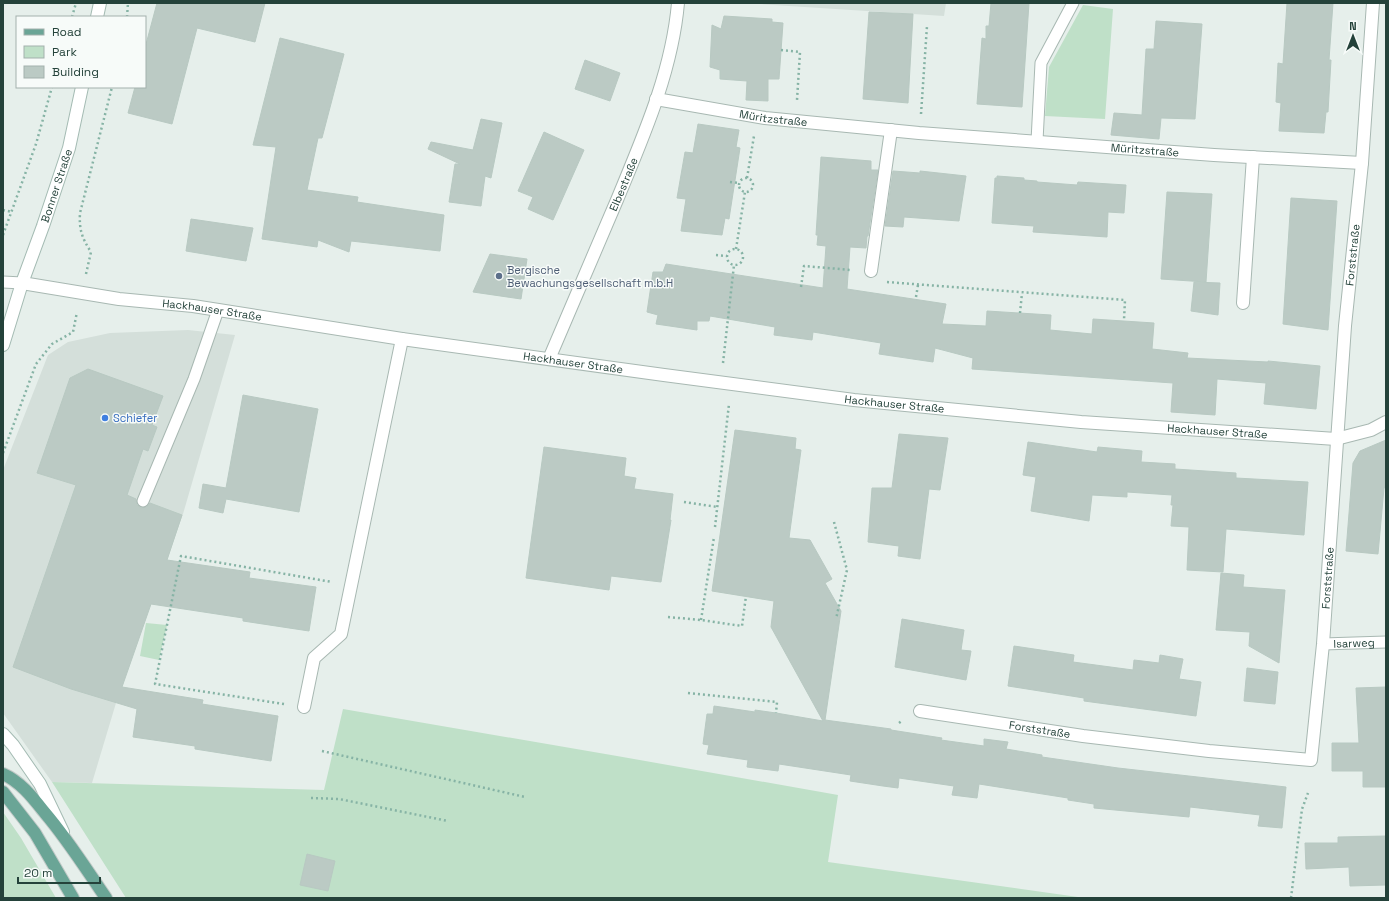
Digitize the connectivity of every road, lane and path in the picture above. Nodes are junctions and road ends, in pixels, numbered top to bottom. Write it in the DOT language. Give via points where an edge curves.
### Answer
graph roads {
  1 [pos="76,3"];
  2 [pos="100,3"];
  3 [pos="128,3"];
  4 [pos="678,3"];
  5 [pos="1073,3"];
  6 [pos="1373,3"];
  7 [pos="72,16"];
  8 [pos="97,16"];
  9 [pos="127,16"];
  10 [pos="927,26"];
  11 [pos="781,50"];
  12 [pos="52,88"];
  13 [pos="82,88"];
  14 [pos="112,88"];
  15 [pos="656,99"];
  16 [pos="796,121"];
  17 [pos="891,130"];
  18 [pos="919,133"];
  19 [pos="755,134"];
  20 [pos="1037,141"];
  21 [pos="1253,158"];
  22 [pos="1362,163"];
  23 [pos="747,178"];
  24 [pos="730,182"];
  25 [pos="739,183"];
  26 [pos="746,192"];
  27 [pos="3,210"];
  28 [pos="12,212"];
  29 [pos="3,235"];
  30 [pos="736,249"];
  31 [pos="91,252"];
  32 [pos="716,255"];
  33 [pos="727,256"];
  34 [pos="734,265"];
  35 [pos="871,271"];
  36 [pos="3,282"];
  37 [pos="886,282"];
  38 [pos="22,283"];
  39 [pos="918,285"];
  40 [pos="801,287"];
  41 [pos="1022,293"];
  42 [pos="916,297"];
  43 [pos="1243,303"];
  44 [pos="218,310"];
  45 [pos="1020,313"];
  46 [pos="1124,320"];
  47 [pos="73,332"];
  48 [pos="402,339"];
  49 [pos="3,345"];
  50 [pos="549,360"];
  51 [pos="721,383"];
  52 [pos="1386,422"];
  53 [pos="727,424"];
  54 [pos="1336,439"];
  55 [pos="3,453"];
  56 [pos="144,501"];
  57 [pos="684,502"];
  58 [pos="718,507"];
  59 [pos="834,522"];
  60 [pos="715,526"];
  61 [pos="714,537"];
  62 [pos="350,585"];
  63 [pos="746,596"];
  64 [pos="668,617"];
  65 [pos="836,619"];
  66 [pos="701,620"];
  67 [pos="1386,642"];
  68 [pos="1323,644"];
  69 [pos="688,693"];
  70 [pos="304,707"];
  71 [pos="920,711"];
  72 [pos="776,713"];
  73 [pos="3,734"];
  74 [pos="322,751"];
  75 [pos="3,774"];
  76 [pos="3,792"];
  77 [pos="1308,793"];
  78 [pos="525,797"];
  79 [pos="311,798"];
  80 [pos="448,821"];
  81 [pos="66,838"];
  82 [pos="73,898"];
  83 [pos="106,898"];
  84 [pos="1290,898"];
  1 -- 7 [label="path"];
  2 -- 8 [label="street"];
  3 -- 9 [label="path"];
  4 -- 15 [label="street, Elbestraße" via="672,44"];
  5 -- 20 [label="lane" via="1041,63"];
  6 -- 22 [label="street, Forststraße"];
  10 -- 18 [label="path"];
  11 -- 16 [label="path" via="800,52"];
  12 -- 28 [label="path" via="36,144"];
  13 -- 38 [label="street, Bonner Straße" via="69,148"];
  14 -- 31 [label="path" via="80,213 80,232"];
  15 -- 16 [label="street, Müritzstraße"];
  15 -- 50 [label="street, Elbestraße" via="633,161"];
  16 -- 17 [label="street, Müritzstraße"];
  17 -- 18 [label="street, Müritzstraße"];
  17 -- 35 [label="street"];
  18 -- 20 [label="street, Müritzstraße"];
  19 -- 23 [label="path"];
  20 -- 21 [label="street, Müritzstraße"];
  21 -- 22 [label="street, Müritzstraße"];
  21 -- 43 [label="street"];
  22 -- 54 [label="street, Forststraße"];
  23 -- 25 [label="path"];
  23 -- 26 [label="path" via="751,179 754,186"];
  24 -- 25 [label="path"];
  25 -- 26 [label="path" via="741,190"];
  26 -- 30 [label="path"];
  27 -- 28 [label="path"];
  28 -- 29 [label="path"];
  30 -- 33 [label="path" via="731,250"];
  30 -- 34 [label="path" via="743,252 744,257 742,262"];
  32 -- 33 [label="path"];
  33 -- 34 [label="path"];
  34 -- 51 [label="path"];
  35 -- 40 [label="path" via="804,266"];
  36 -- 38 [label="lane"];
  37 -- 39 [label="path"];
  38 -- 44 [label="street, Hackhauser Straße" via="119,299"];
  38 -- 49 [label="street, Bonner Straße"];
  39 -- 41 [label="path"];
  39 -- 42 [label="path"];
  41 -- 45 [label="path"];
  41 -- 46 [label="path" via="1125,300"];
  44 -- 48 [label="street, Hackhauser Straße"];
  44 -- 56 [label="lane" via="194,378"];
  47 -- 55 [label="path" via="52,344 36,364"];
  48 -- 50 [label="street, Hackhauser Straße"];
  48 -- 62 [label="street"];
  50 -- 51 [label="street, Hackhauser Straße"];
  51 -- 54 [label="street, Hackhauser Straße" via="854,400 1081,422"];
  52 -- 54 [label="street, Hackhauser Straße" via="1371,430"];
  53 -- 58 [label="path"];
  54 -- 68 [label="street, Forststraße"];
  57 -- 58 [label="path"];
  58 -- 60 [label="path"];
  59 -- 65 [label="path" via="847,570"];
  61 -- 66 [label="path"];
  62 -- 70 [label="street" via="341,634 314,658"];
  62 -- 70 [label="path" via="181,556 155,684"];
  63 -- 66 [label="path" via="742,626"];
  64 -- 66 [label="path"];
  67 -- 68 [label="lane, Isarweg"];
  68 -- 71 [label="street, Forststraße" via="1311,760 1084,736"];
  69 -- 72 [label="path" via="777,702"];
  73 -- 81 [label="street" via="40,784"];
  74 -- 78 [label="path"];
  75 -- 81 [label="main road" via="12,778 32,796"];
  76 -- 82 [label="main road" via="35,833"];
  77 -- 84 [label="path" via="1302,809"];
  79 -- 80 [label="path" via="339,799"];
  81 -- 83 [label="main road"];
}
